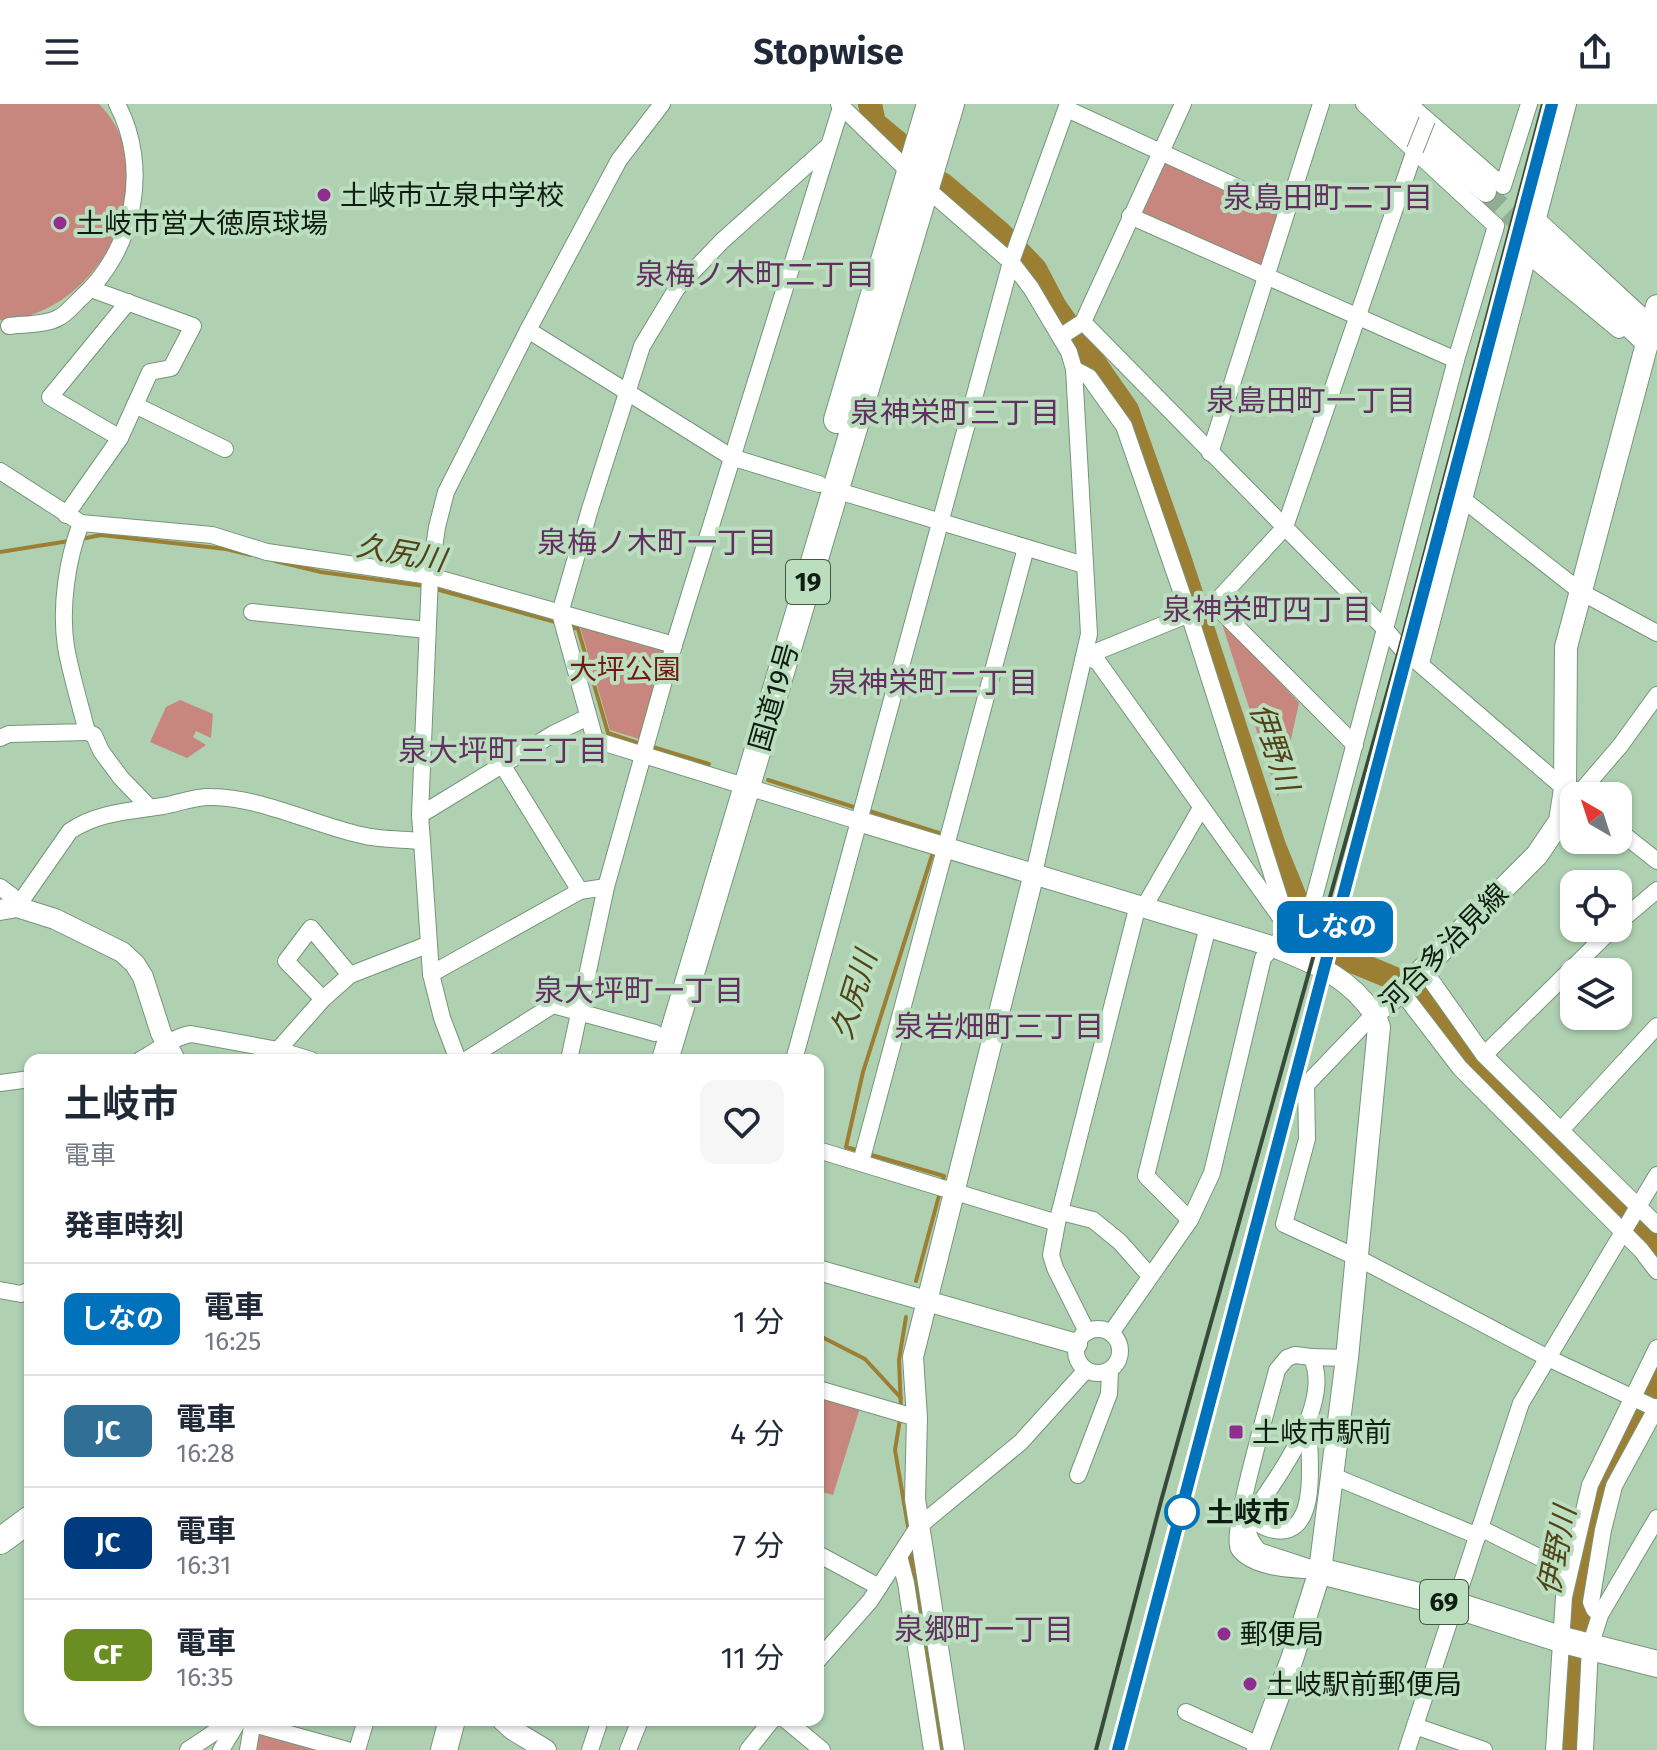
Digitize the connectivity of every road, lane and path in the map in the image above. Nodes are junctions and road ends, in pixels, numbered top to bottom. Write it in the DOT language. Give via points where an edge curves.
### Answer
graph roads {
  1 [pos="117,104"];
  2 [pos="662,104"];
  3 [pos="930,104"];
  4 [pos="951,104"];
  5 [pos="1183,104"];
  6 [pos="1321,104"];
  7 [pos="1364,104"];
  8 [pos="1386,104"];
  9 [pos="1409,104"];
  10 [pos="1529,104"];
  11 [pos="1568,104"];
  12 [pos="841,105"];
  13 [pos="1068,106"];
  14 [pos="1430,112"];
  15 [pos="827,147"];
  16 [pos="1415,150"];
  17 [pos="1160,151"];
  18 [pos="917,180"];
  19 [pos="1486,192"];
  20 [pos="1287,210"];
  21 [pos="1130,216"];
  22 [pos="1537,219"];
  23 [pos="1533,248"];
  24 [pos="1011,262"];
  25 [pos="1265,277"];
  26 [pos="91,289"];
  27 [pos="128,302"];
  28 [pos="1358,317"];
  29 [pos="1083,322"];
  30 [pos="9,326"];
  31 [pos="528,330"];
  32 [pos="1652,336"];
  33 [pos="1060,337"];
  34 [pos="1456,360"];
  35 [pos="1074,369"];
  36 [pos="627,392"];
  37 [pos="135,405"];
  38 [pos="120,438"];
  39 [pos="225,449"];
  40 [pos="1210,453"];
  41 [pos="731,457"];
  42 [pos="0,471"];
  43 [pos="827,487"];
  44 [pos="1464,500"];
  45 [pos="940,521"];
  46 [pos="1285,527"];
  47 [pos="75,529"];
  48 [pos="1026,548"];
  49 [pos="1084,565"];
  50 [pos="430,584"];
  51 [pos="1581,592"];
  52 [pos="1214,604"];
  53 [pos="252,612"];
  54 [pos="560,613"];
  55 [pos="1189,614"];
  56 [pos="427,630"];
  57 [pos="1386,630"];
  58 [pos="1657,633"];
  59 [pos="674,645"];
  60 [pos="1086,656"];
  61 [pos="1421,663"];
  62 [pos="1657,695"];
  63 [pos="588,717"];
  64 [pos="87,732"];
  65 [pos="0,738"];
  66 [pos="1355,745"];
  67 [pos="643,757"];
  68 [pos="503,766"];
  69 [pos="1570,782"];
  70 [pos="1586,782"];
  71 [pos="740,783"];
  72 [pos="1560,790"];
  73 [pos="149,807"];
  74 [pos="1201,808"];
  75 [pos="420,815"];
  76 [pos="858,821"];
  77 [pos="1560,821"];
  78 [pos="422,841"];
  79 [pos="1632,841"];
  80 [pos="944,847"];
  81 [pos="1657,861"];
  82 [pos="1034,873"];
  83 [pos="0,887"];
  84 [pos="606,887"];
  85 [pos="1657,890"];
  86 [pos="580,891"];
  87 [pos="1141,906"];
  88 [pos="8,909"];
  89 [pos="1632,911"];
  90 [pos="1208,926"];
  91 [pos="1289,928"];
  92 [pos="1599,942"];
  93 [pos="427,945"];
  94 [pos="1271,946"];
  95 [pos="431,974"];
  96 [pos="350,975"];
  97 [pos="1413,979"];
  98 [pos="323,999"];
  99 [pos="580,1012"];
  100 [pos="1374,1014"];
  101 [pos="1657,1026"];
  102 [pos="655,1033"];
  103 [pos="278,1050"];
  104 [pos="171,1052"];
  105 [pos="291,1054"];
  106 [pos="456,1054"];
  107 [pos="475,1054"];
  108 [pos="570,1054"];
  109 [pos="649,1054"];
  110 [pos="667,1054"];
  111 [pos="796,1054"];
  112 [pos="1484,1055"];
  113 [pos="24,1080"];
  114 [pos="0,1083"];
  115 [pos="1561,1130"];
  116 [pos="824,1152"];
  117 [pos="861,1162"];
  118 [pos="1657,1175"];
  119 [pos="953,1191"];
  120 [pos="1638,1206"];
  121 [pos="1059,1217"];
  122 [pos="1190,1220"];
  123 [pos="1657,1225"];
  124 [pos="1622,1232"];
  125 [pos="1358,1258"];
  126 [pos="1657,1271"];
  127 [pos="824,1272"];
  128 [pos="1150,1276"];
  129 [pos="0,1290"];
  130 [pos="24,1293"];
  131 [pos="924,1303"];
  132 [pos="1111,1333"];
  133 [pos="1082,1338"];
  134 [pos="1657,1348"];
  135 [pos="1311,1357"];
  136 [pos="1347,1358"];
  137 [pos="1548,1358"];
  138 [pos="1086,1370"];
  139 [pos="1110,1370"];
  140 [pos="824,1391"];
  141 [pos="1631,1397"];
  142 [pos="1657,1408"];
  143 [pos="917,1418"];
  144 [pos="1308,1421"];
  145 [pos="1078,1475"];
  146 [pos="1333,1476"];
  147 [pos="1244,1499"];
  148 [pos="1250,1517"];
  149 [pos="1657,1518"];
  150 [pos="24,1523"];
  151 [pos="918,1527"];
  152 [pos="1479,1532"];
  153 [pos="0,1541"];
  154 [pos="899,1556"];
  155 [pos="824,1557"];
  156 [pos="1320,1571"];
  157 [pos="1569,1572"];
  158 [pos="879,1587"];
  159 [pos="1455,1605"];
  160 [pos="1600,1615"];
  161 [pos="1576,1644"];
  162 [pos="824,1653"];
  163 [pos="1657,1664"];
  164 [pos="1186,1712"];
  165 [pos="234,1726"];
  166 [pos="240,1726"];
  167 [pos="245,1726"];
  168 [pos="262,1726"];
  169 [pos="364,1726"];
  170 [pos="450,1726"];
  171 [pos="467,1726"];
  172 [pos="509,1726"];
  173 [pos="598,1726"];
  174 [pos="638,1726"];
  175 [pos="767,1726"];
  176 [pos="793,1726"];
  177 [pos="1415,1726"];
  178 [pos="1259,1747"];
  179 [pos="188,1750"];
  180 [pos="221,1750"];
  181 [pos="248,1750"];
  182 [pos="347,1750"];
  183 [pos="357,1750"];
  184 [pos="444,1750"];
  185 [pos="461,1750"];
  186 [pos="546,1750"];
  187 [pos="590,1750"];
  188 [pos="628,1750"];
  189 [pos="748,1750"];
  190 [pos="822,1750"];
  191 [pos="932,1750"];
  192 [pos="954,1750"];
  193 [pos="1407,1750"];
  194 [pos="1484,1750"];
  195 [pos="1554,1750"];
  196 [pos="1585,1750"];
  1 -- 26 [label="street" via="136,170 131,215 118,252"];
  2 -- 31 [label="street" via="619,160"];
  3 -- 18 [label="main road, 国道19号 / 19"];
  4 -- 18 [label="main road, 国道19号 / 19"];
  5 -- 17 [label="street"];
  6 -- 20 [label="street"];
  7 -- 16 [label="street"];
  8 -- 19 [label="street"];
  9 -- 14 [label="street"];
  10 -- 14 [label="street" via="1503,186"];
  11 -- 22 [label="street"];
  12 -- 15 [label="street"];
  12 -- 18 [label="street"];
  13 -- 17 [label="street"];
  13 -- 24 [label="street"];
  14 -- 16 [label="street, bridge"];
  15 -- 36 [label="street" via="677,288 642,346"];
  15 -- 41 [label="street"];
  16 -- 28 [label="street"];
  16 -- 34 [label="street" via="1496,226"];
  17 -- 20 [label="street"];
  17 -- 21 [label="street"];
  18 -- 24 [label="street"];
  18 -- 43 [label="main road, 国道19号 / 19"];
  20 -- 25 [label="street"];
  21 -- 25 [label="street"];
  21 -- 29 [label="street"];
  22 -- 23 [label="street"];
  22 -- 32 [label="street"];
  23 -- 32 [label="street"];
  23 -- 44 [label="street"];
  24 -- 33 [label="street"];
  24 -- 45 [label="street"];
  25 -- 28 [label="street"];
  25 -- 40 [label="street"];
  26 -- 27 [label="street"];
  26 -- 30 [label="street" via="59,318"];
  27 -- 37 [label="street" via="193,326 171,368 150,372"];
  27 -- 38 [label="street" via="50,397"];
  28 -- 34 [label="street"];
  28 -- 46 [label="street"];
  29 -- 33 [label="street"];
  29 -- 40 [label="street"];
  31 -- 36 [label="street"];
  31 -- 50 [label="street" via="446,492"];
  32 -- 51 [label="main road, 河合多治見線"];
  33 -- 35 [label="street"];
  34 -- 57 [label="street"];
  35 -- 49 [label="street"];
  35 -- 55 [label="street" via="1089,377 1124,426"];
  36 -- 41 [label="street"];
  36 -- 54 [label="street"];
  37 -- 38 [label="street"];
  37 -- 39 [label="street"];
  38 -- 47 [label="street"];
  40 -- 46 [label="street"];
  41 -- 43 [label="street"];
  41 -- 59 [label="street"];
  42 -- 47 [label="street"];
  43 -- 45 [label="street"];
  43 -- 71 [label="main road, 国道19号 / 19"];
  44 -- 51 [label="street"];
  44 -- 61 [label="street"];
  45 -- 48 [label="street"];
  45 -- 76 [label="street"];
  46 -- 52 [label="street"];
  46 -- 57 [label="street"];
  47 -- 50 [label="street" via="212,535 267,552"];
  47 -- 64 [label="street" via="65,630"];
  48 -- 49 [label="street"];
  48 -- 80 [label="street"];
  49 -- 60 [label="street"];
  50 -- 54 [label="street"];
  50 -- 56 [label="street"];
  51 -- 58 [label="street"];
  51 -- 69 [label="main road, 河合多治見線" via="1566,647"];
  52 -- 55 [label="street"];
  52 -- 66 [label="street"];
  53 -- 56 [label="street"];
  54 -- 59 [label="street"];
  54 -- 63 [label="street"];
  55 -- 60 [label="street"];
  55 -- 91 [label="street"];
  56 -- 75 [label="street"];
  57 -- 61 [label="street"];
  57 -- 66 [label="street"];
  59 -- 67 [label="street"];
  60 -- 74 [label="street" via="1098,662"];
  60 -- 82 [label="street"];
  61 -- 72 [label="street"];
  62 -- 70 [label="street"];
  63 -- 67 [label="street" via="595,740"];
  63 -- 68 [label="street"];
  64 -- 65 [label="street"];
  64 -- 73 [label="street"];
  66 -- 91 [label="street" via="1313,902"];
  67 -- 71 [label="street"];
  67 -- 84 [label="street"];
  68 -- 75 [label="street"];
  68 -- 86 [label="street"];
  71 -- 76 [label="street"];
  71 -- 102 [label="main road, 国道19号 / 19"];
  71 -- 110 [label="main road, 国道19号 / 19"];
  73 -- 78 [label="street" via="211,797 363,836"];
  73 -- 88 [label="street" via="87,821 70,831"];
  74 -- 87 [label="street"];
  74 -- 91 [label="street"];
  75 -- 78 [label="street"];
  76 -- 80 [label="street"];
  76 -- 111 [label="street"];
  77 -- 97 [label="main road, 河合多治見線" via="1537,855"];
  78 -- 93 [label="street"];
  79 -- 81 [label="street"];
  80 -- 82 [label="street"];
  80 -- 117 [label="street"];
  82 -- 87 [label="street"];
  82 -- 119 [label="street"];
  83 -- 88 [label="street" via="12,896"];
  84 -- 86 [label="street"];
  84 -- 99 [label="street"];
  85 -- 89 [label="street"];
  86 -- 95 [label="street"];
  87 -- 90 [label="street"];
  87 -- 121 [label="street"];
  88 -- 104 [label="street" via="80,930 122,952 143,977"];
  90 -- 94 [label="street"];
  90 -- 122 [label="street" via="1146,1176"];
  91 -- 94 [label="street"];
  92 -- 112 [label="street"];
  93 -- 95 [label="street"];
  93 -- 96 [label="street"];
  94 -- 100 [label="street" via="1340,978"];
  94 -- 122 [label="street" via="1263,958 1212,1173"];
  95 -- 106 [label="street"];
  96 -- 98 [label="street"];
  96 -- 98 [label="street" via="311,928 286,961"];
  97 -- 100 [label="main road, 河合多治見線"];
  97 -- 112 [label="street"];
  97 -- 124 [label="street" via="1460,1068"];
  98 -- 103 [label="street"];
  99 -- 102 [label="street"];
  99 -- 107 [label="street" via="553,1005"];
  99 -- 108 [label="street"];
  100 -- 125 [label="main road, 河合多治見線" via="1379,1027"];
  100 -- 125 [label="street" via="1306,1085 1307,1139 1284,1224"];
  101 -- 115 [label="street"];
  102 -- 109 [label="main road, 国道19号 / 19"];
  103 -- 104 [label="street" via="191,1034 177,1036"];
  103 -- 105 [label="street"];
  112 -- 115 [label="street"];
  113 -- 114 [label="street"];
  115 -- 120 [label="street"];
  116 -- 117 [label="street"];
  117 -- 119 [label="street"];
  118 -- 120 [label="street"];
  119 -- 121 [label="street"];
  119 -- 131 [label="street"];
  120 -- 123 [label="street"];
  120 -- 124 [label="street"];
  121 -- 128 [label="street" via="1093,1220"];
  121 -- 133 [label="street" via="1051,1255"];
  122 -- 128 [label="street"];
  124 -- 126 [label="street"];
  124 -- 137 [label="street"];
  125 -- 136 [label="main road, 河合多治見線"];
  125 -- 137 [label="street"];
  127 -- 131 [label="street"];
  128 -- 132 [label="street"];
  129 -- 130 [label="street"];
  131 -- 133 [label="street"];
  131 -- 143 [label="street" via="913,1357"];
  132 -- 133 [label="street" via="1097,1329"];
  132 -- 139 [label="street" via="1120,1349"];
  133 -- 138 [label="street" via="1077,1360"];
  134 -- 141 [label="street"];
  135 -- 136 [label="street"];
  135 -- 144 [label="street" via="1316,1371"];
  135 -- 147 [label="street" via="1287,1358 1277,1370"];
  136 -- 146 [label="main road, 河合多治見線"];
  137 -- 141 [label="street"];
  137 -- 152 [label="street" via="1521,1403"];
  138 -- 139 [label="street"];
  138 -- 151 [label="street" via="1021,1442"];
  139 -- 145 [label="street" via="1109,1394"];
  140 -- 143 [label="street"];
  141 -- 142 [label="street"];
  141 -- 157 [label="street" via="1590,1485"];
  142 -- 160 [label="street" via="1614,1486 1591,1602"];
  143 -- 151 [label="street"];
  144 -- 148 [label="street" via="1288,1462"];
  144 -- 148 [label="street" via="1311,1484 1304,1515 1293,1526 1277,1530"];
  146 -- 152 [label="street"];
  146 -- 156 [label="main road, 河合多治見線"];
  147 -- 148 [label="street"];
  147 -- 156 [label="street" via="1236,1534 1240,1551 1255,1561"];
  148 -- 156 [label="street" via="1248,1536 1259,1551"];
  149 -- 160 [label="street"];
  150 -- 153 [label="main road"];
  151 -- 154 [label="street"];
  151 -- 192 [label="street"];
  152 -- 157 [label="street"];
  152 -- 159 [label="street"];
  154 -- 158 [label="street"];
  154 -- 191 [label="street"];
  155 -- 158 [label="street"];
  156 -- 159 [label="main road, 69"];
  156 -- 178 [label="main road, 河合多治見線"];
  157 -- 161 [label="street" via="1564,1597"];
  158 -- 162 [label="street"];
  159 -- 161 [label="main road, 69"];
  159 -- 177 [label="street"];
  160 -- 161 [label="street"];
  161 -- 163 [label="main road, 69"];
  161 -- 195 [label="street"];
  161 -- 196 [label="street"];
  164 -- 178 [label="street"];
  165 -- 179 [label="street"];
  166 -- 180 [label="street"];
  167 -- 181 [label="street"];
  168 -- 182 [label="street"];
  169 -- 183 [label="street"];
  170 -- 184 [label="main road"];
  171 -- 185 [label="main road"];
  172 -- 186 [label="street"];
  173 -- 187 [label="street"];
  174 -- 188 [label="street"];
  175 -- 189 [label="street"];
  176 -- 190 [label="street"];
  177 -- 193 [label="street"];
  177 -- 194 [label="street"];
}
